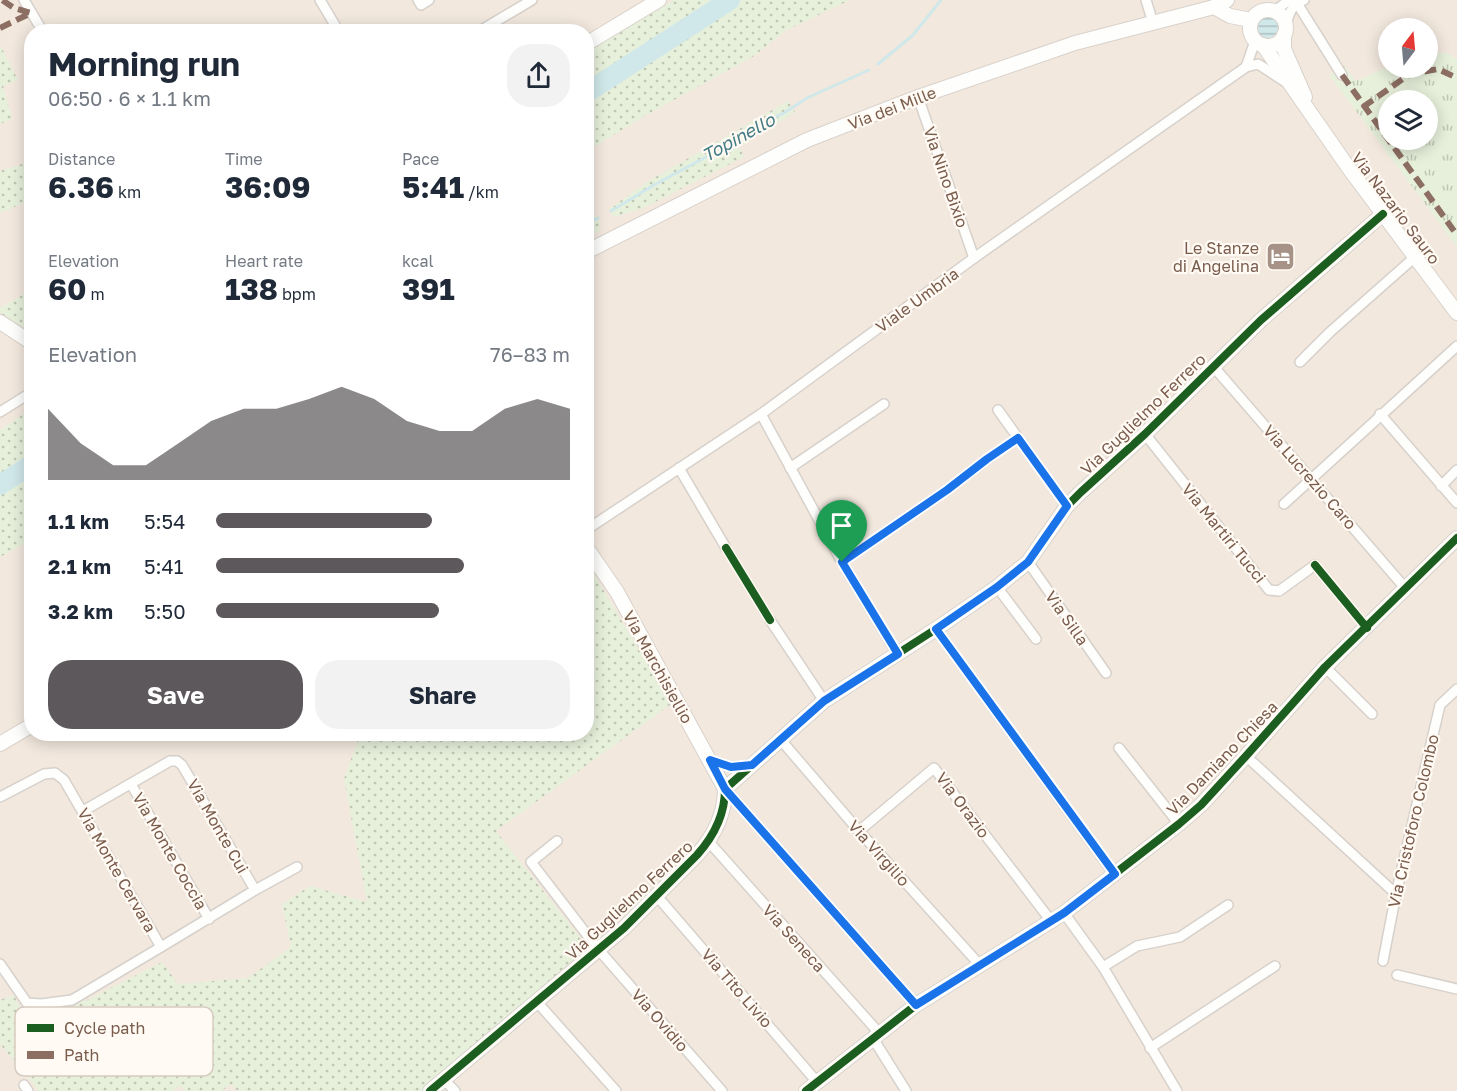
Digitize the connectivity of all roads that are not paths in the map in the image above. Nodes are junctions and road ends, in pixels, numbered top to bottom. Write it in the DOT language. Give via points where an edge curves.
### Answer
graph roads {
  1 [pos="24,0"];
  2 [pos="320,0"];
  3 [pos="418,0"];
  4 [pos="429,0"];
  5 [pos="531,0"];
  6 [pos="659,0"];
  7 [pos="1146,0"];
  8 [pos="1250,0"];
  9 [pos="1296,1"];
  10 [pos="1221,3"];
  11 [pos="1270,7"];
  12 [pos="1253,17"];
  13 [pos="1153,23"];
  14 [pos="38,24"];
  15 [pos="334,24"];
  16 [pos="491,24"];
  17 [pos="1285,30"];
  18 [pos="594,39"];
  19 [pos="1259,43"];
  20 [pos="1246,67"];
  21 [pos="1342,75"];
  22 [pos="1289,84"];
  23 [pos="918,97"];
  24 [pos="1314,118"];
  25 [pos="1383,214"];
  26 [pos="594,248"];
  27 [pos="1415,257"];
  28 [pos="974,258"];
  29 [pos="1457,313"];
  30 [pos="0,322"];
  31 [pos="24,338"];
  32 [pos="1457,346"];
  33 [pos="1300,362"];
  34 [pos="1213,366"];
  35 [pos="24,397"];
  36 [pos="884,404"];
  37 [pos="998,410"];
  38 [pos="0,412"];
  39 [pos="760,414"];
  40 [pos="1380,414"];
  41 [pos="1145,434"];
  42 [pos="1018,438"];
  43 [pos="679,468"];
  44 [pos="790,468"];
  45 [pos="1457,470"];
  46 [pos="1311,479"];
  47 [pos="1441,486"];
  48 [pos="1457,503"];
  49 [pos="1284,504"];
  50 [pos="1067,506"];
  51 [pos="594,525"];
  52 [pos="1457,538"];
  53 [pos="726,548"];
  54 [pos="594,559"];
  55 [pos="842,562"];
  56 [pos="1028,562"];
  57 [pos="1314,565"];
  58 [pos="997,587"];
  59 [pos="1406,589"];
  60 [pos="770,620"];
  61 [pos="936,629"];
  62 [pos="1036,639"];
  63 [pos="898,654"];
  64 [pos="1325,667"];
  65 [pos="1106,673"];
  66 [pos="1457,689"];
  67 [pos="824,701"];
  68 [pos="1372,714"];
  69 [pos="24,730"];
  70 [pos="780,739"];
  71 [pos="0,744"];
  72 [pos="1119,748"];
  73 [pos="1246,756"];
  74 [pos="710,760"];
  75 [pos="752,765"];
  76 [pos="131,784"];
  77 [pos="725,789"];
  78 [pos="0,797"];
  79 [pos="83,811"];
  80 [pos="1179,824"];
  81 [pos="859,831"];
  82 [pos="557,841"];
  83 [pos="708,842"];
  84 [pos="297,867"];
  85 [pos="1115,874"];
  86 [pos="255,890"];
  87 [pos="1396,894"];
  88 [pos="656,895"];
  89 [pos="1228,906"];
  90 [pos="1064,913"];
  91 [pos="209,919"];
  92 [pos="1051,921"];
  93 [pos="161,947"];
  94 [pos="598,949"];
  95 [pos="1383,961"];
  96 [pos="0,964"];
  97 [pos="979,964"];
  98 [pos="1275,966"];
  99 [pos="1102,967"];
  100 [pos="1397,975"];
  101 [pos="1457,988"];
  102 [pos="537,1002"];
  103 [pos="916,1005"];
  104 [pos="877,1037"];
  105 [pos="1150,1048"];
  106 [pos="443,1079"];
  107 [pos="812,1087"];
  108 [pos="430,1091"];
  109 [pos="455,1091"];
  110 [pos="615,1091"];
  111 [pos="722,1091"];
  112 [pos="906,1091"];
  113 [pos="1177,1091"];
  1 -- 14 [label="street"];
  2 -- 15 [label="street"];
  3 -- 4 [label="street" via="421,5"];
  5 -- 16 [label="street"];
  6 -- 18 [label="street"];
  7 -- 13 [label="street"];
  8 -- 12 [label="street"];
  9 -- 11 [label="street"];
  9 -- 17 [label="street" via="1288,13"];
  9 -- 21 [label="street"];
  10 -- 12 [label="street, Via dei Mille" via="1230,16"];
  10 -- 13 [label="street, Via dei Mille"];
  11 -- 12 [label="street"];
  11 -- 17 [label="street" via="1284,19"];
  12 -- 19 [label="street" via="1250,31"];
  13 -- 23 [label="street, Via dei Mille" via="1075,43"];
  17 -- 19 [label="street" via="1273,45"];
  17 -- 24 [label="street, Via Nazario Sauro" via="1284,49"];
  19 -- 20 [label="street"];
  19 -- 22 [label="street, Via Nazario Sauro"];
  20 -- 22 [label="street" via="1258,64"];
  20 -- 28 [label="street, Viale Umbria"];
  22 -- 24 [label="street, Via Nazario Sauro"];
  23 -- 26 [label="street, Via dei Mille" via="807,140"];
  23 -- 28 [label="street, Via Nino Bixio"];
  24 -- 25 [label="street, Via Nazario Sauro"];
  25 -- 27 [label="street, Via Nazario Sauro"];
  25 -- 34 [label="street, Via Guglielmo Ferrero"];
  27 -- 29 [label="street, Via Nazario Sauro"];
  27 -- 33 [label="street"];
  28 -- 39 [label="street, Viale Umbria"];
  30 -- 31 [label="street"];
  32 -- 40 [label="street"];
  34 -- 41 [label="street, Via Guglielmo Ferrero"];
  34 -- 46 [label="street, Via Lucrezio Caro"];
  35 -- 38 [label="street"];
  36 -- 44 [label="street"];
  37 -- 42 [label="street"];
  39 -- 43 [label="street, Viale Umbria"];
  39 -- 44 [label="street"];
  40 -- 46 [label="street"];
  40 -- 47 [label="street"];
  41 -- 50 [label="street, Via Guglielmo Ferrero"];
  41 -- 57 [label="street, Via Martiri Tucci" via="1269,590 1279,591"];
  42 -- 50 [label="street"];
  42 -- 55 [label="street"];
  43 -- 51 [label="street, Viale Umbria"];
  43 -- 53 [label="street"];
  44 -- 55 [label="street"];
  45 -- 47 [label="street"];
  46 -- 49 [label="street"];
  46 -- 59 [label="street, Via Lucrezio Caro"];
  47 -- 48 [label="street"];
  50 -- 56 [label="street, Via Guglielmo Ferrero"];
  52 -- 59 [label="street, Via Damiano Chiesa"];
  54 -- 74 [label="street, Via Marchisiellio" via="617,592"];
  55 -- 63 [label="street"];
  56 -- 58 [label="street, Via Guglielmo Ferrero"];
  56 -- 65 [label="street, Via Silla"];
  58 -- 61 [label="street, Via Guglielmo Ferrero"];
  58 -- 62 [label="street"];
  59 -- 64 [label="street, Via Damiano Chiesa"];
  60 -- 67 [label="street"];
  61 -- 63 [label="street, Via Guglielmo Ferrero"];
  61 -- 85 [label="street"];
  63 -- 67 [label="street, Via Guglielmo Ferrero"];
  64 -- 68 [label="street"];
  64 -- 73 [label="street, Via Damiano Chiesa"];
  66 -- 87 [label="street, Via Cristoforo Colombo" via="1440,705"];
  67 -- 70 [label="street, Via Guglielmo Ferrero"];
  69 -- 71 [label="street"];
  70 -- 75 [label="street, Via Guglielmo Ferrero"];
  70 -- 81 [label="street, Via Virgilio"];
  72 -- 80 [label="street, Via Damiano Chiesa"];
  73 -- 80 [label="street, Via Damiano Chiesa"];
  73 -- 87 [label="street"];
  74 -- 75 [label="street" via="731,767"];
  74 -- 77 [label="street, Via Marchisiellio"];
  75 -- 77 [label="street, Via Guglielmo Ferrero"];
  76 -- 79 [label="street, Via Monte Cui"];
  76 -- 86 [label="street, Via Monte Cui" via="170,761 182,765"];
  76 -- 91 [label="street, Via Monte Coccia"];
  77 -- 83 [label="street, Via Guglielmo Ferrero" via="717,826"];
  77 -- 103 [label="street"];
  78 -- 79 [label="street, Via Monte Cervara" via="44,774 55,773 64,780"];
  79 -- 93 [label="street, Via Monte Cervara"];
  80 -- 85 [label="street, Via Damiano Chiesa"];
  81 -- 92 [label="street, Via Orazio" via="934,768"];
  81 -- 97 [label="street, Via Virgilio"];
  82 -- 94 [label="street, Via Guglielmo Ferrero" via="531,862"];
  83 -- 88 [label="street, Via Guglielmo Ferrero"];
  83 -- 104 [label="street, Via Seneca"];
  84 -- 86 [label="street, Via Monte Cui"];
  85 -- 90 [label="street, Via Damiano Chiesa"];
  86 -- 91 [label="street, Via Monte Cui"];
  87 -- 95 [label="street, Via Cristoforo Colombo"];
  88 -- 94 [label="street, Via Guglielmo Ferrero"];
  88 -- 107 [label="street, Via Tito Livio"];
  89 -- 99 [label="street" via="1180,937 1137,946"];
  90 -- 92 [label="street, Via Damiano Chiesa"];
  90 -- 99 [label="street"];
  91 -- 93 [label="street, Via Monte Cui"];
  92 -- 97 [label="street, Via Damiano Chiesa"];
  93 -- 96 [label="street, Via Monte Cervara" via="72,1000 41,1004 27,1003"];
  94 -- 102 [label="street, Via Guglielmo Ferrero"];
  94 -- 111 [label="street, Via Ovidio"];
  97 -- 103 [label="street, Via Damiano Chiesa"];
  98 -- 105 [label="street"];
  99 -- 105 [label="street"];
  100 -- 101 [label="street"];
  102 -- 106 [label="street, Via Guglielmo Ferrero"];
  102 -- 110 [label="street"];
  103 -- 104 [label="street, Via Damiano Chiesa"];
  104 -- 107 [label="street, Via Damiano Chiesa"];
  104 -- 112 [label="street, Via Seneca"];
  105 -- 113 [label="street"];
  106 -- 108 [label="street, Via Guglielmo Ferrero"];
  106 -- 109 [label="street"];
}
